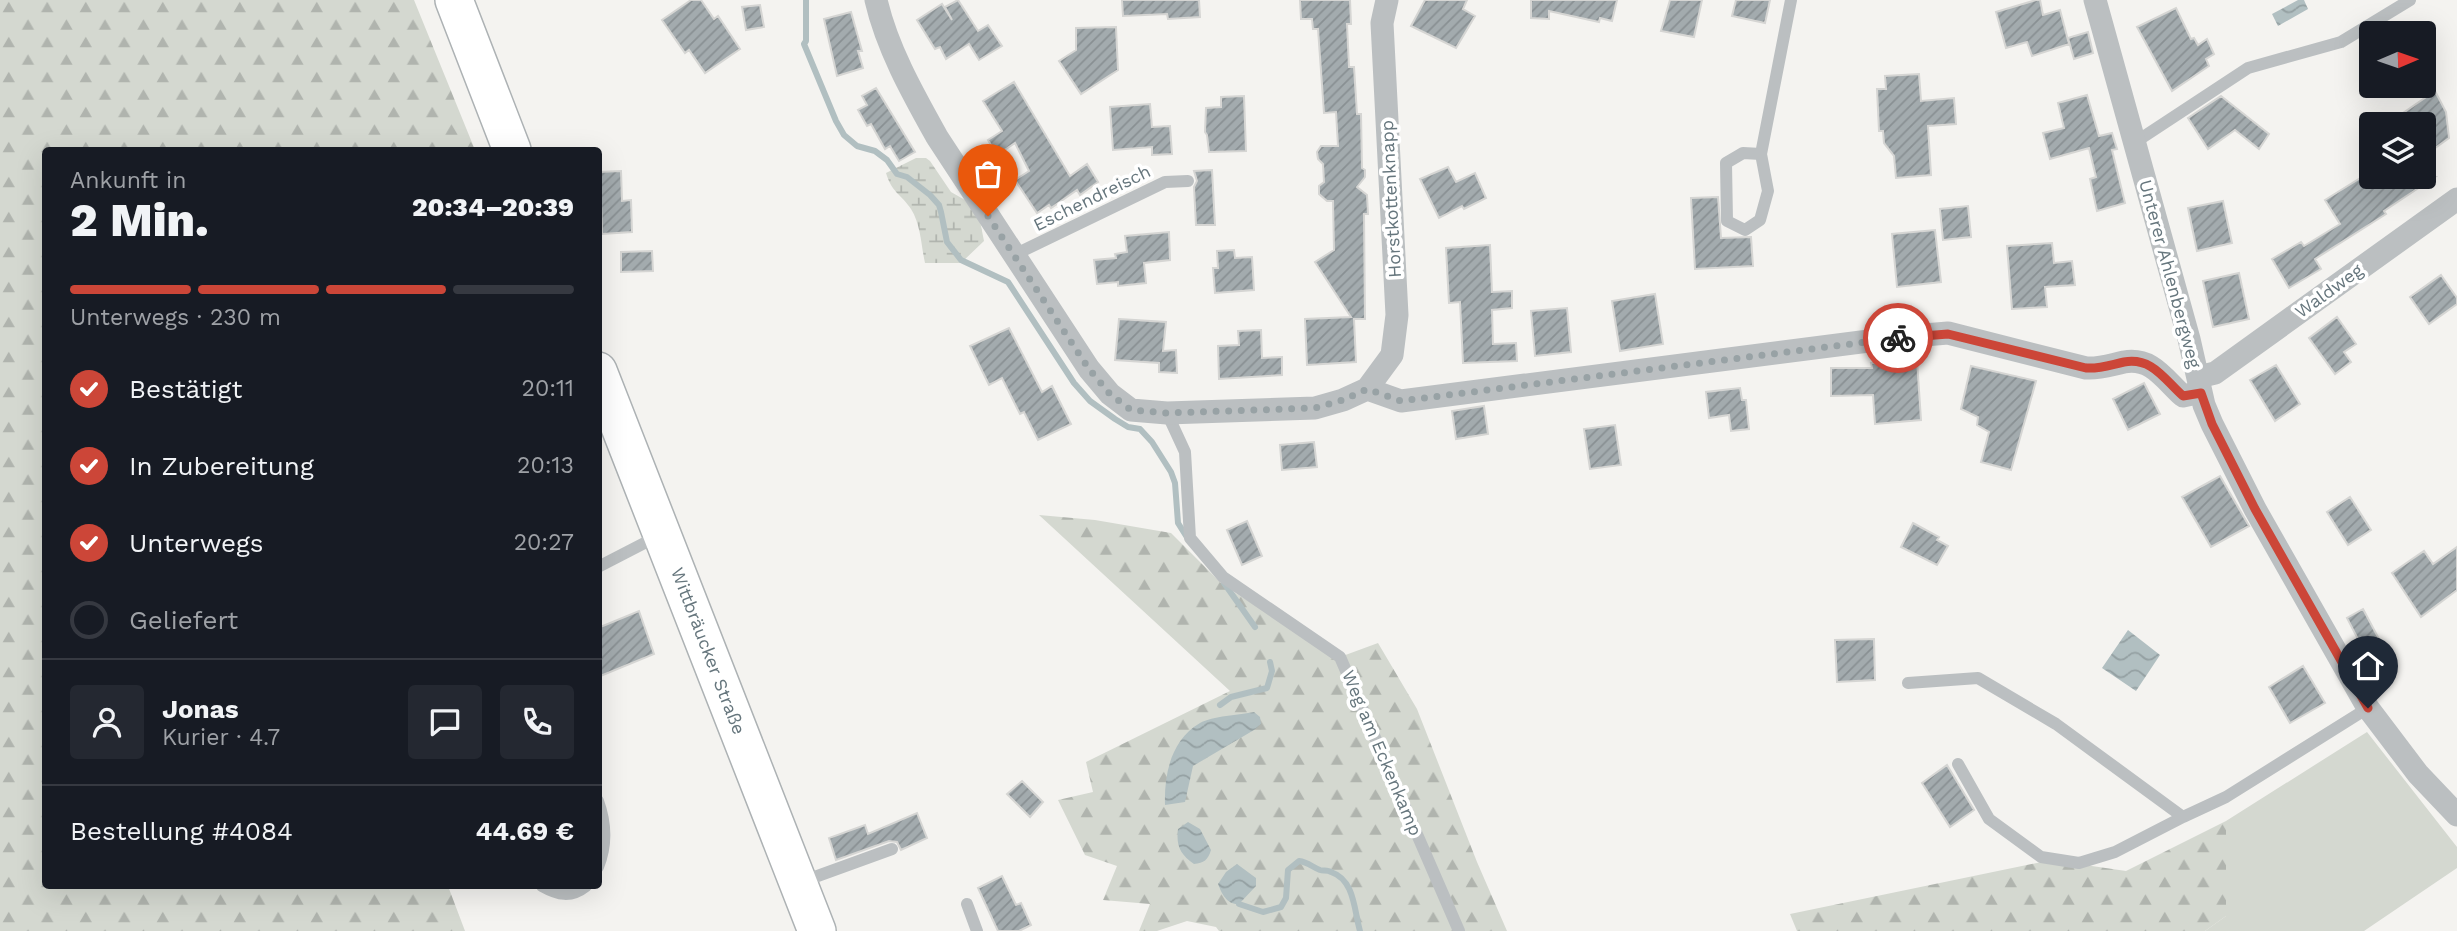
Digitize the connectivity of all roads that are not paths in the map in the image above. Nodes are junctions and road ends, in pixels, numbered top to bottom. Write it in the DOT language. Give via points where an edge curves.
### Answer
graph roads {
  1 [pos="454,0"];
  2 [pos="876,0"];
  3 [pos="1387,0"];
  4 [pos="1791,0"];
  5 [pos="2095,0"];
  6 [pos="2410,0"];
  7 [pos="2134,144"];
  8 [pos="511,147"];
  9 [pos="1761,154"];
  10 [pos="1188,181"];
  11 [pos="2457,199"];
  12 [pos="1014,255"];
  13 [pos="602,382"];
  14 [pos="2199,385"];
  15 [pos="1367,389"];
  16 [pos="1167,413"];
  17 [pos="663,533"];
  18 [pos="602,565"];
  19 [pos="1908,683"];
  20 [pos="2368,708"];
  21 [pos="1958,764"];
  22 [pos="2457,815"];
  23 [pos="2183,817"];
  24 [pos="602,824"];
  25 [pos="892,849"];
  26 [pos="602,853"];
  27 [pos="797,884"];
  28 [pos="550,889"];
  29 [pos="582,889"];
  30 [pos="967,904"];
  31 [pos="817,931"];
  32 [pos="977,931"];
  33 [pos="1459,931"];
  1 -- 8 [label="main road"];
  2 -- 12 [label="street" via="915,98"];
  3 -- 15 [label="street, Horstkottenknapp" via="1382,23 1397,315 1392,355"];
  4 -- 9 [label="lane"];
  5 -- 7 [label="street, Unterer Ahlenbergweg"];
  6 -- 7 [label="lane" via="2341,42 2248,68"];
  7 -- 14 [label="street, Unterer Ahlenbergweg"];
  9 -- 9 [label="lane" via="1768,191 1760,220 1745,230 1727,221 1726,163 1743,153"];
  10 -- 12 [label="lane, Eschendreisch" via="1165,182"];
  11 -- 14 [label="street, Waldweg"];
  12 -- 16 [label="street" via="1110,394 1131,410"];
  13 -- 17 [label="main road, Wittbräucker Straße"];
  14 -- 15 [label="street" via="2183,396 2139,360 2086,368 1948,334 1401,401"];
  14 -- 20 [label="street, Unterer Ahlenbergweg" via="2212,424 2255,509"];
  15 -- 16 [label="street" via="1315,408"];
  16 -- 33 [label="lane, Weg am Eckenkamp" via="1185,452 1190,538 1223,577 1340,657"];
  17 -- 18 [label="lane"];
  17 -- 27 [label="main road, Wittbräucker Straße"];
  19 -- 23 [label="lane" via="1978,678 2056,724"];
  20 -- 22 [label="street, Unterer Ahlenbergweg" via="2418,774"];
  20 -- 23 [label="lane" via="2226,797"];
  21 -- 23 [label="lane" via="1989,819 2041,857 2079,863 2115,852"];
  24 -- 26 [label="lane"];
  25 -- 27 [label="lane"];
  27 -- 31 [label="main road, Wittbräucker Straße"];
  28 -- 29 [label="lane" via="564,894"];
  30 -- 32 [label="lane"];
}
